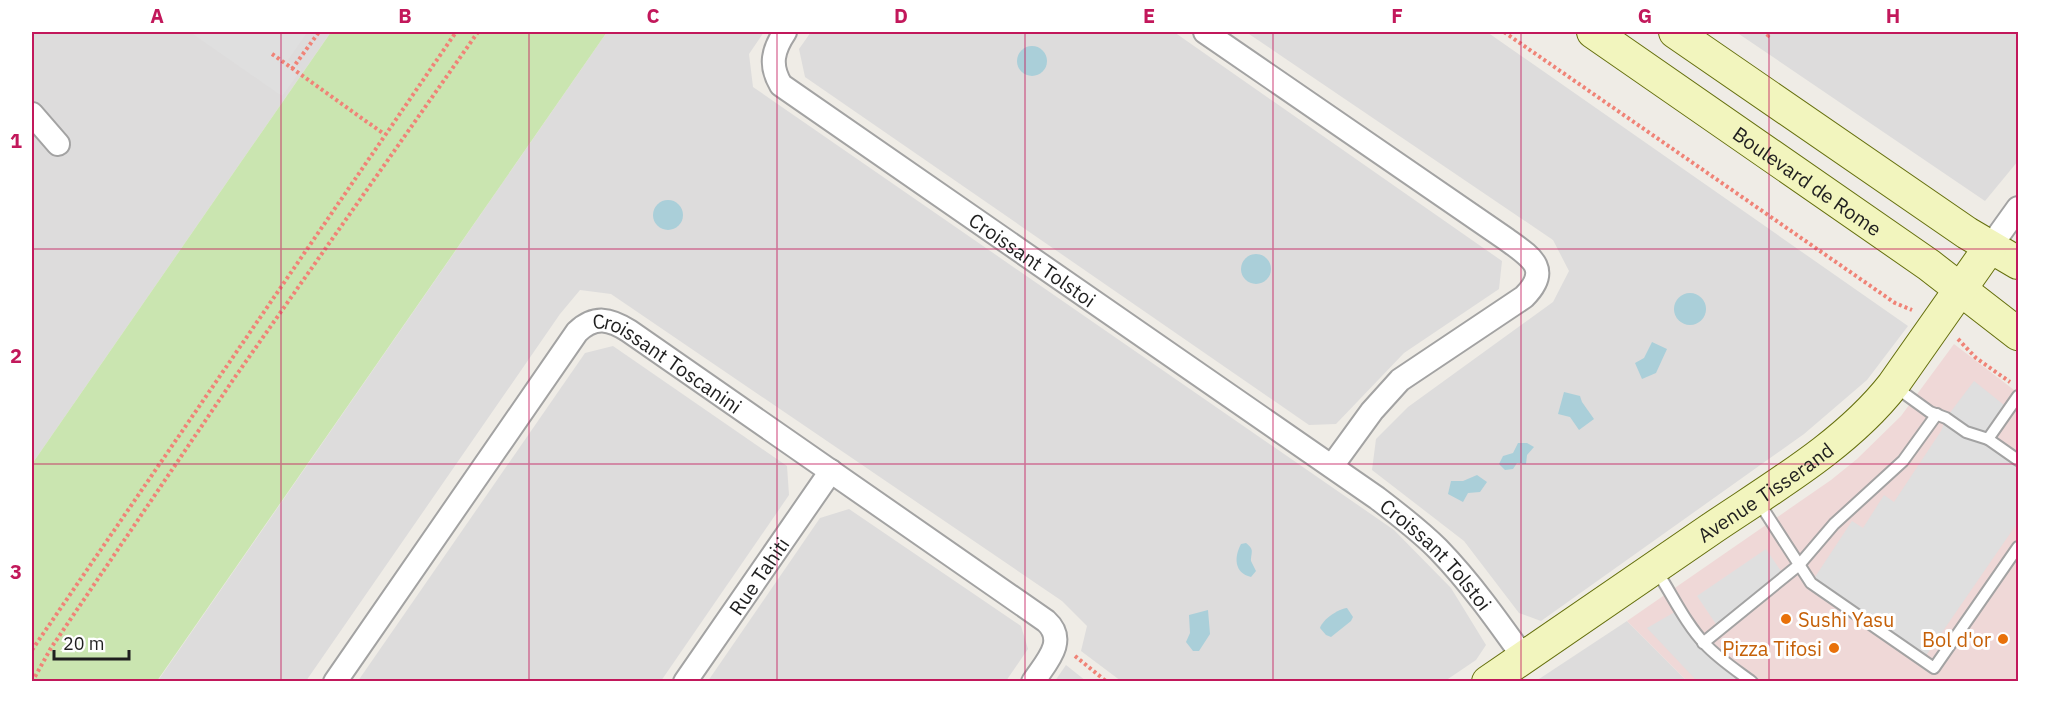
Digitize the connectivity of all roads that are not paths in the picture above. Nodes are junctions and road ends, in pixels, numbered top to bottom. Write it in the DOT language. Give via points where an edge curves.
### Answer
graph roads {
  1 [pos="785,32"];
  2 [pos="1205,32"];
  3 [pos="1593,32"];
  4 [pos="1675,32"];
  5 [pos="32,114"];
  6 [pos="58,144"];
  7 [pos="2019,208"];
  8 [pos="1990,247"];
  9 [pos="2019,263"];
  10 [pos="1960,290"];
  11 [pos="2019,334"];
  12 [pos="1893,385"];
  13 [pos="2019,396"];
  14 [pos="1937,414"];
  15 [pos="1988,439"];
  16 [pos="2019,460"];
  17 [pos="1332,466"];
  18 [pos="831,471"];
  19 [pos="1756,498"];
  20 [pos="2019,547"];
  21 [pos="1799,565"];
  22 [pos="1654,567"];
  23 [pos="1703,643"];
  24 [pos="1524,658"];
  25 [pos="335,681"];
  26 [pos="685,681"];
  27 [pos="1033,681"];
  28 [pos="1488,681"];
  29 [pos="1752,681"];
  1 -- 17 [label="street, Croissant Tolstoi" via="772,64 775,75 791,92"];
  2 -- 17 [label="street" via="1506,239 1538,269 1538,279 1524,297 1411,372 1389,391"];
  3 -- 10 [label="main road, Boulevard de Rome"];
  4 -- 8 [label="main road"];
  5 -- 6 [label="street"];
  7 -- 8 [label="street"];
  8 -- 9 [label="main road"];
  8 -- 10 [label="main road, Avenue Tisserand"];
  10 -- 11 [label="main road, Boulevard de Rome"];
  10 -- 12 [label="main road, Avenue Tisserand"];
  12 -- 14 [label="lane"];
  12 -- 19 [label="main road, Avenue Tisserand" via="1850,430"];
  13 -- 15 [label="lane"];
  14 -- 15 [label="lane" via="1966,432"];
  14 -- 21 [label="lane" via="1903,461 1834,524"];
  15 -- 16 [label="lane"];
  17 -- 24 [label="street, Croissant Tolstoi" via="1436,547 1470,584"];
  18 -- 25 [label="street, Croissant Toscanini" via="615,322 590,322 577,332"];
  18 -- 26 [label="street, Rue Tahiti"];
  18 -- 27 [label="street, Croissant Toscanini" via="1053,627 1056,644"];
  19 -- 21 [label="lane"];
  19 -- 22 [label="main road, Avenue Tisserand"];
  20 -- 21 [label="lane" via="1934,668 1811,583"];
  21 -- 23 [label="lane"];
  22 -- 23 [label="lane"];
  22 -- 24 [label="main road, Avenue Tisserand"];
  23 -- 29 [label="lane"];
  24 -- 28 [label="main road, Avenue Tisserand"];
}
